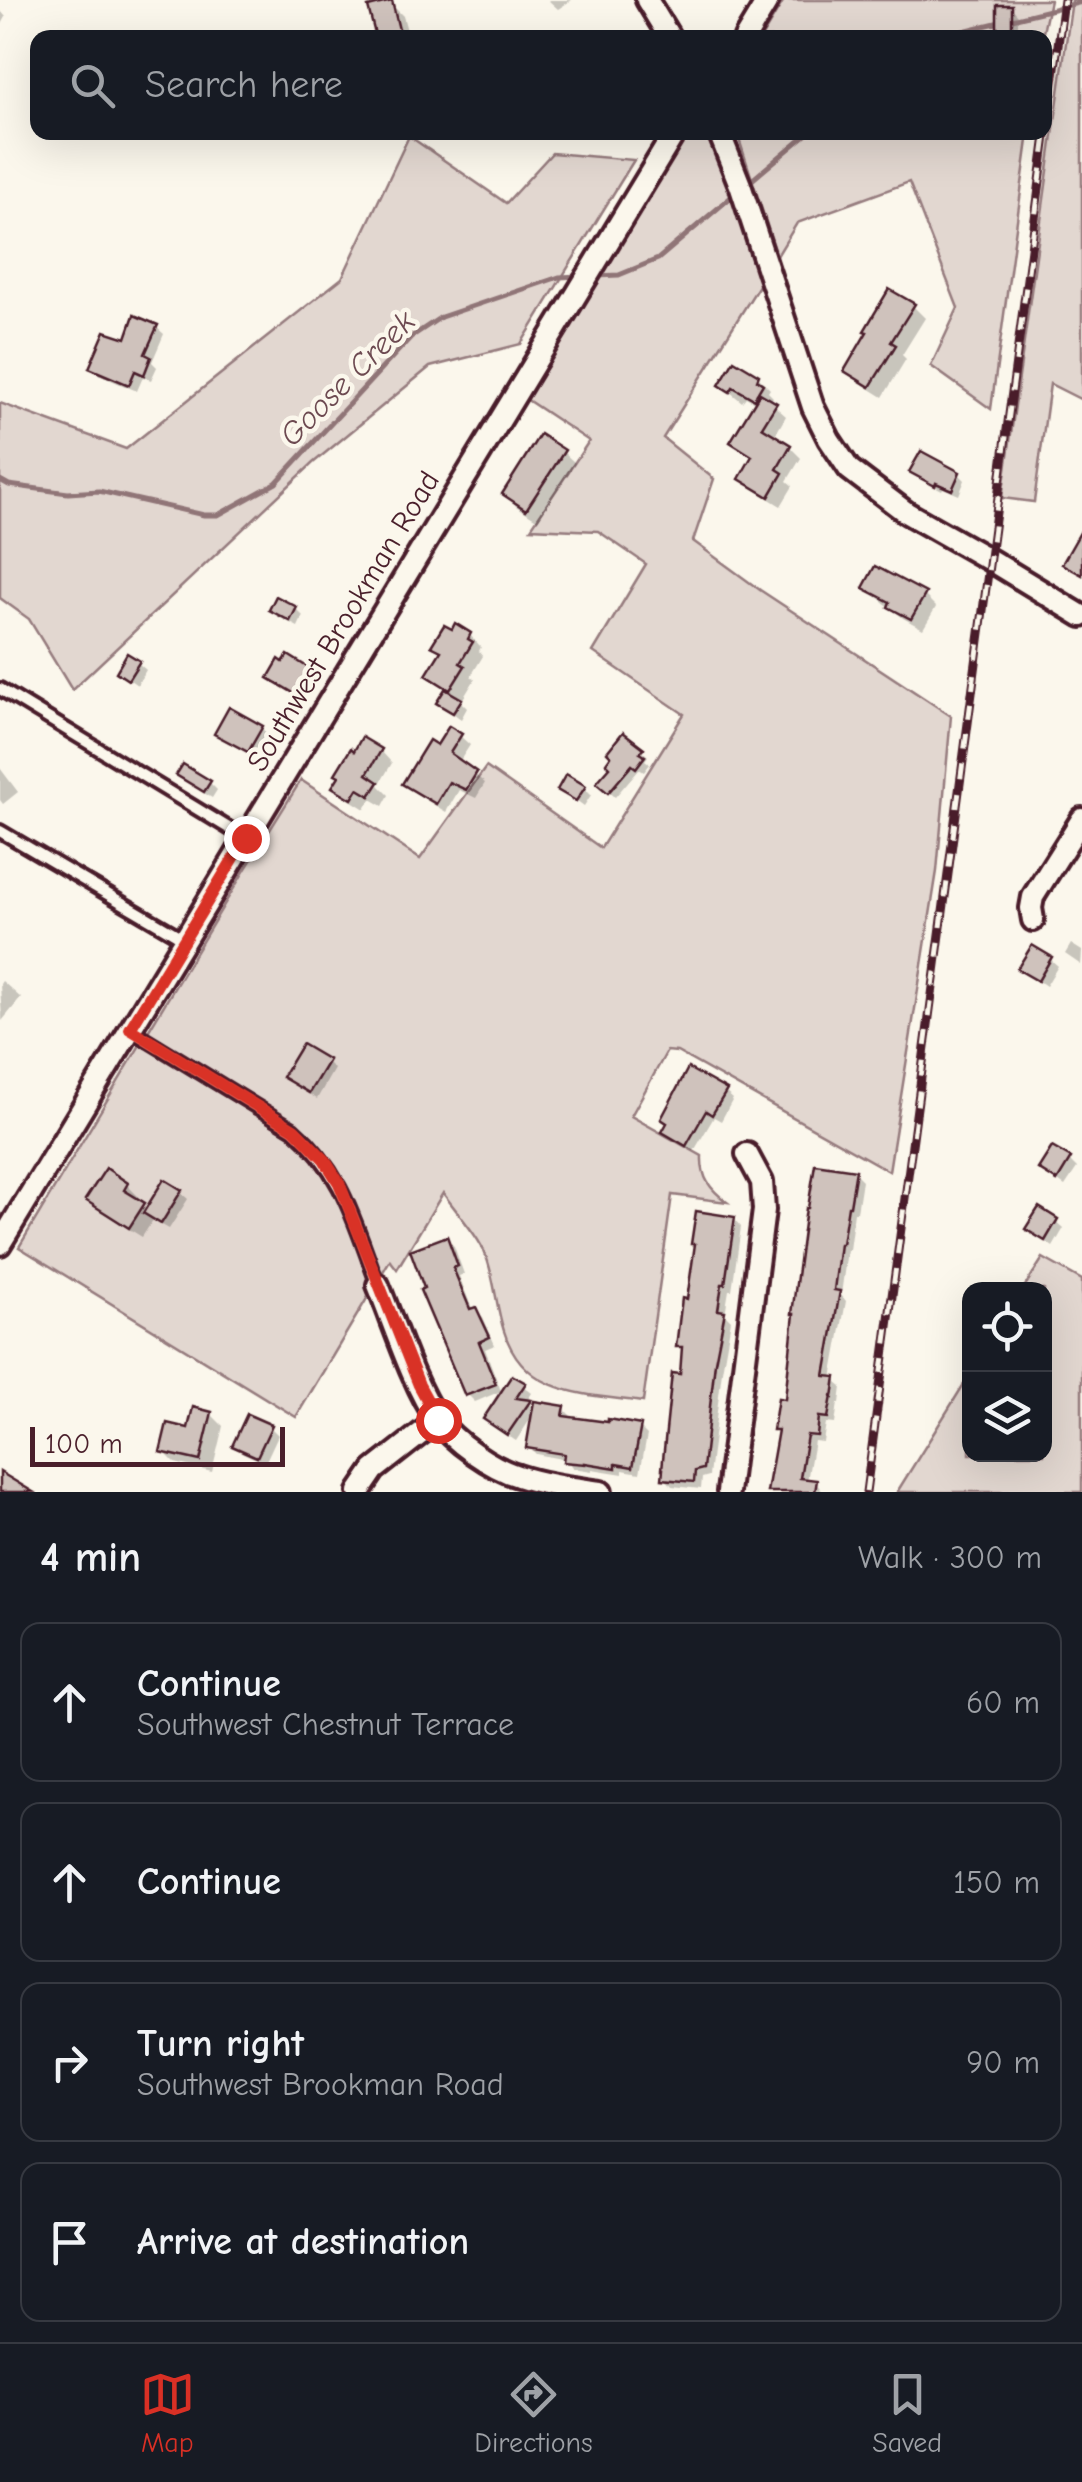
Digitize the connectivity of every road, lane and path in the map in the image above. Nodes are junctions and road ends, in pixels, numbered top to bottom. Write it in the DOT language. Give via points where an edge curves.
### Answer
graph roads {
  1 [pos="647,0"];
  2 [pos="768,0"];
  3 [pos="665,30"];
  4 [pos="750,30"];
  5 [pos="670,140"];
  6 [pos="722,140"];
  7 [pos="1082,616"];
  8 [pos="0,689"];
  9 [pos="1082,819"];
  10 [pos="0,831"];
  11 [pos="246,838"];
  12 [pos="1034,920"];
  13 [pos="184,940"];
  14 [pos="130,1029"];
  15 [pos="747,1154"];
  16 [pos="0,1244"];
  17 [pos="378,1286"];
  18 [pos="438,1420"];
  19 [pos="359,1492"];
  20 [pos="601,1492"];
  21 [pos="728,1492"];
  1 -- 3 [label="street"];
  2 -- 4 [label="street"];
  5 -- 11 [label="street, Southwest Brookman Road"];
  6 -- 7 [label="street" via="812,407 850,469 907,513"];
  8 -- 11 [label="lane"];
  9 -- 12 [label="street" via="1034,897"];
  10 -- 13 [label="lane"];
  11 -- 13 [label="street, Southwest Brookman Road"];
  13 -- 14 [label="street, Southwest Brookman Road"];
  14 -- 16 [label="street, Southwest Brookman Road"];
  14 -- 17 [label="lane" via="309,1143 339,1183"];
  15 -- 21 [label="street" via="762,1182 764,1210"];
  17 -- 18 [label="street"];
  18 -- 19 [label="street" via="374,1470"];
  18 -- 20 [label="street" via="485,1461 515,1476"];
}
